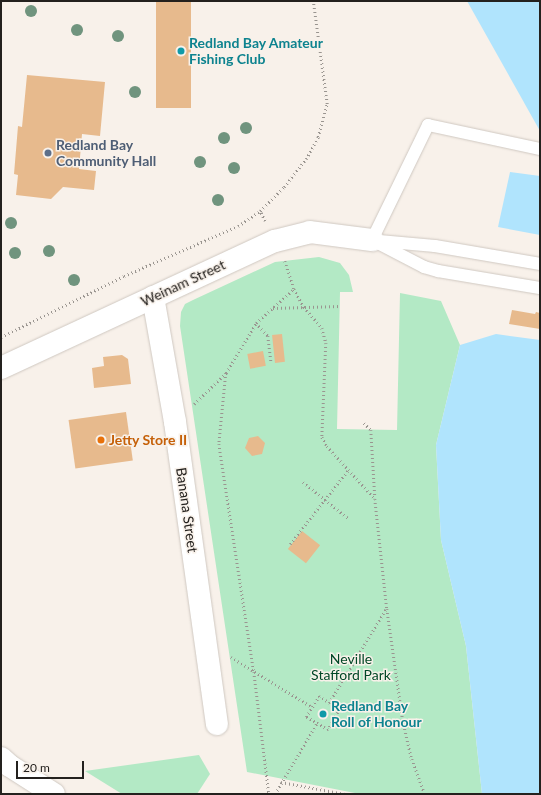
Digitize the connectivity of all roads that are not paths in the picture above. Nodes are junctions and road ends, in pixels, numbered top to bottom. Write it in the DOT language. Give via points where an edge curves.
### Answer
graph roads {
  1 [pos="540,149"];
  2 [pos="372,240"];
  3 [pos="540,264"];
  4 [pos="540,288"];
  5 [pos="153,297"];
  6 [pos="1,368"];
  7 [pos="217,724"];
  8 [pos="4,766"];
  9 [pos="54,794"];
  1 -- 2 [label="lane" via="428,125"];
  2 -- 3 [label="lane" via="435,246"];
  2 -- 4 [label="lane" via="424,267 438,271"];
  2 -- 5 [label="street, Weinam Street" via="310,232 275,241"];
  5 -- 6 [label="street, Weinam Street"];
  5 -- 7 [label="street, Banana Street" via="175,422"];
  8 -- 9 [label="street"];
}
